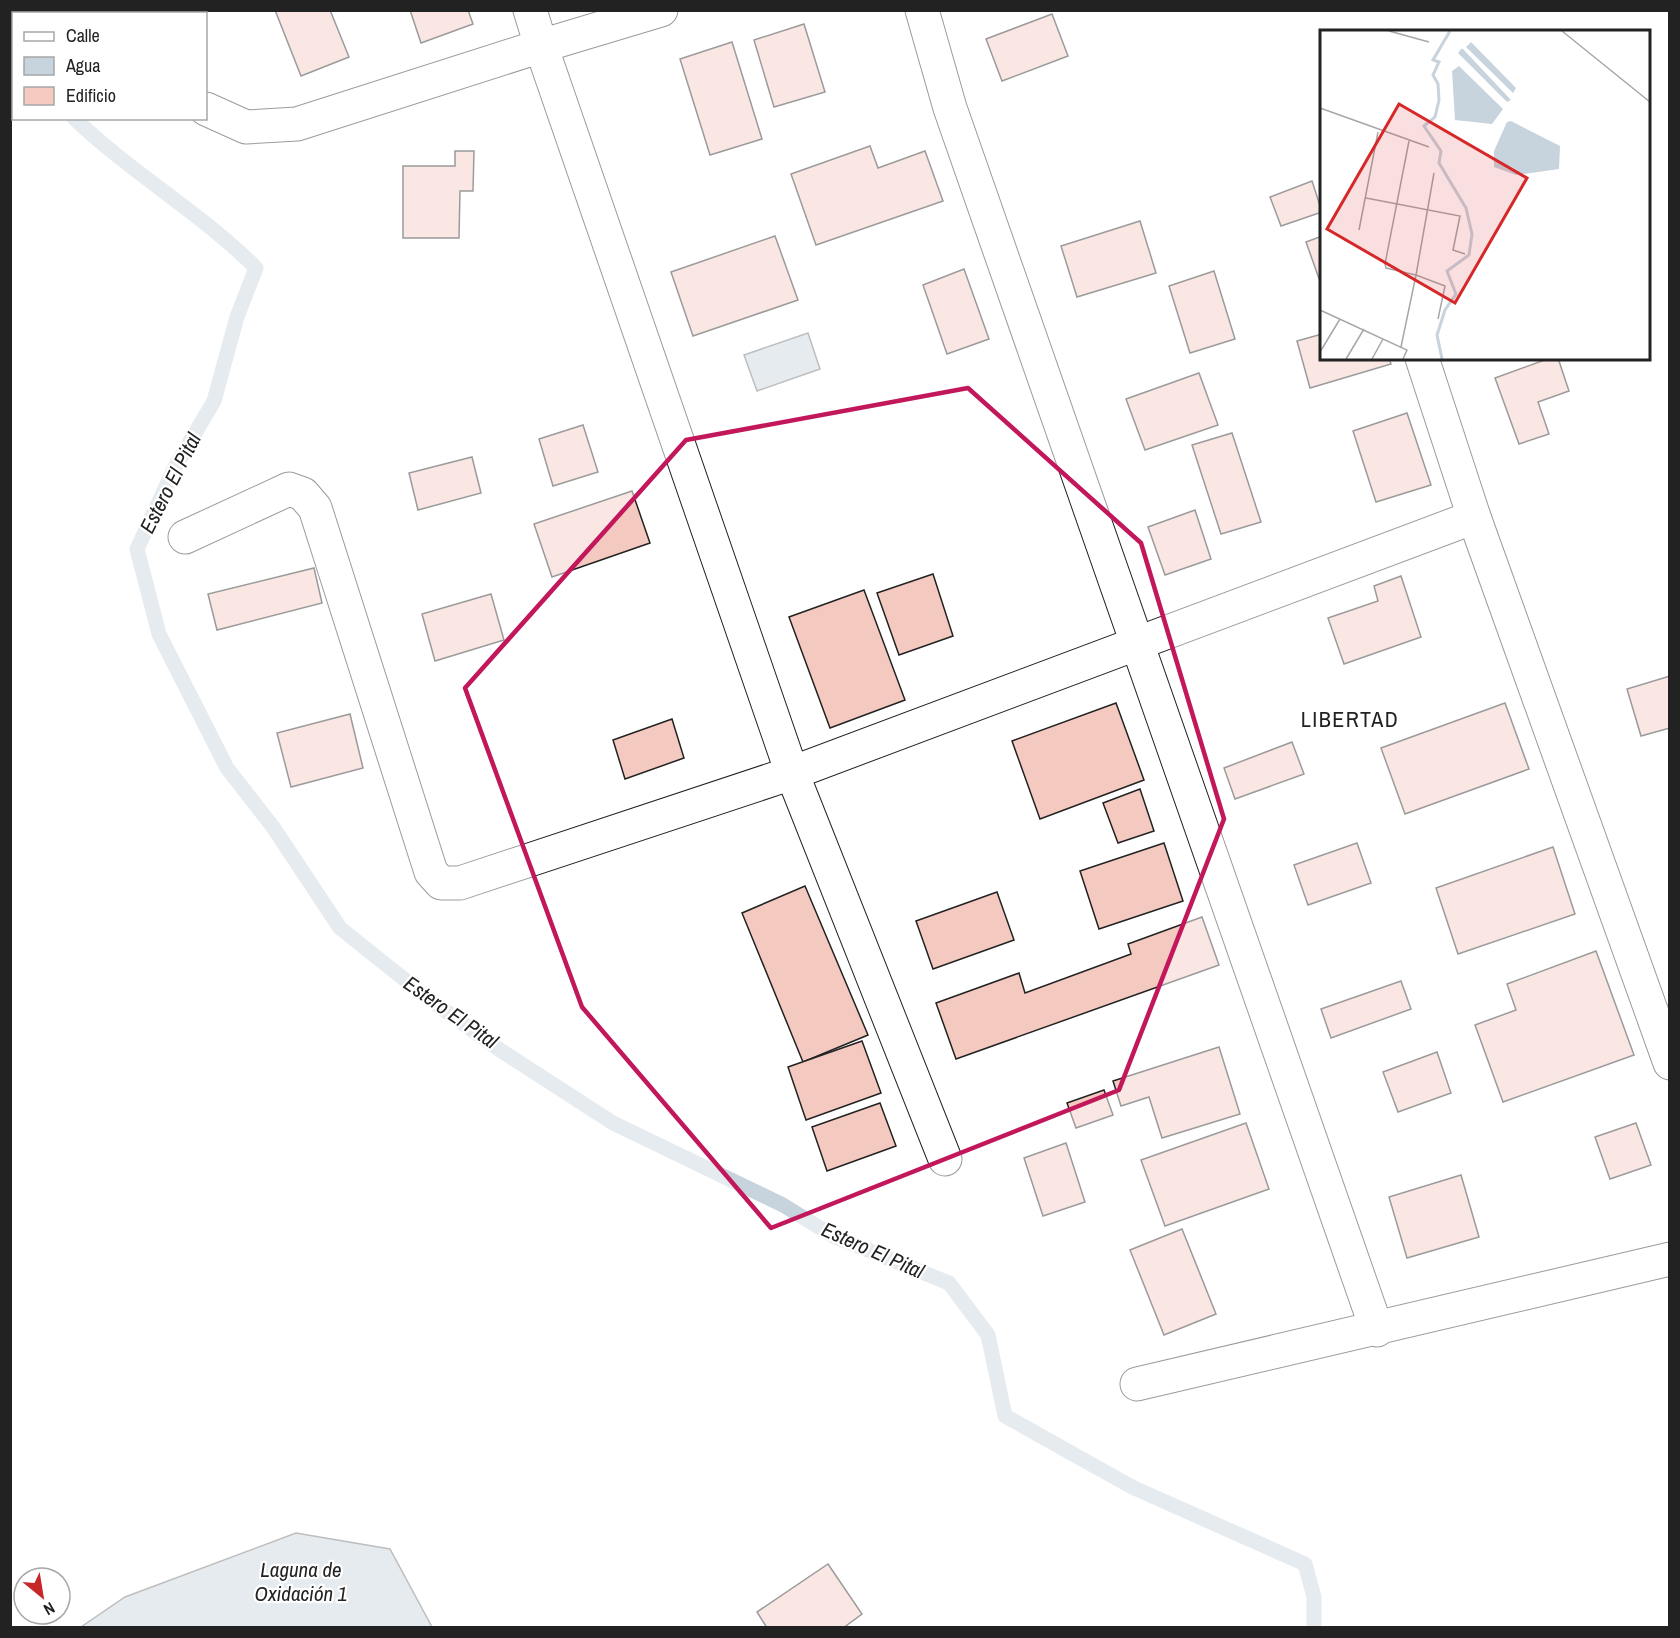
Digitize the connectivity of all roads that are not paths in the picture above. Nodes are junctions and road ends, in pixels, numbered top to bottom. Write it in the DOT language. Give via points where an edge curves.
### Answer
graph roads {
  1 [pos="530,10"];
  2 [pos="661,10"];
  3 [pos="922,10"];
  4 [pos="541,46"];
  5 [pos="207,109"];
  6 [pos="1423,360"];
  7 [pos="1474,517"];
  8 [pos="185,537"];
  9 [pos="1138,642"];
  10 [pos="792,773"];
  11 [pos="1670,1063"];
  12 [pos="945,1159"];
  13 [pos="1670,1259"];
  14 [pos="1377,1330"];
  15 [pos="1137,1384"];
  1 -- 4 [label="street"];
  2 -- 4 [label="street"];
  3 -- 9 [label="street" via="950,108"];
  4 -- 5 [label="street" via="297,124 246,128"];
  4 -- 10 [label="street"];
  6 -- 7 [label="street"];
  7 -- 9 [label="street"];
  7 -- 11 [label="street"];
  8 -- 10 [label="street" via="289,489 303,494 315,508 431,872 441,883 460,883"];
  9 -- 10 [label="street"];
  9 -- 14 [label="street"];
  10 -- 12 [label="street"];
  13 -- 14 [label="street"];
  14 -- 15 [label="street"];
}
